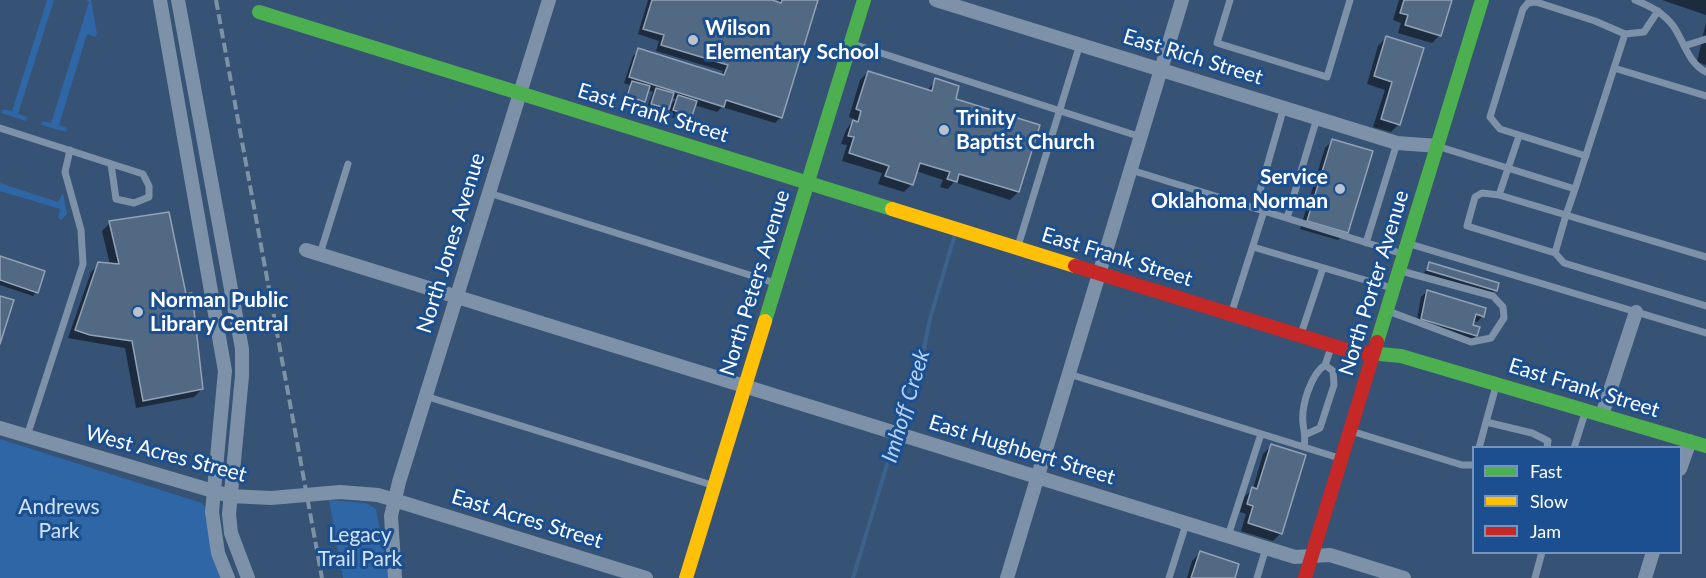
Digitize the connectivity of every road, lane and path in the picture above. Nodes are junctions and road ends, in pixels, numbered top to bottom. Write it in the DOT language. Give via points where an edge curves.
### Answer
graph roads {
  1 [pos="160,0"];
  2 [pos="178,0"];
  3 [pos="549,0"];
  4 [pos="864,0"];
  5 [pos="936,0"];
  6 [pos="1182,0"];
  7 [pos="1230,0"];
  8 [pos="1350,0"];
  9 [pos="1482,0"];
  10 [pos="1635,0"];
  11 [pos="259,12"];
  12 [pos="1658,12"];
  13 [pos="1625,34"];
  14 [pos="1706,39"];
  15 [pos="850,44"];
  16 [pos="1081,44"];
  17 [pos="1684,46"];
  18 [pos="1614,68"];
  19 [pos="1161,69"];
  20 [pos="1706,72"];
  21 [pos="520,94"];
  22 [pos="1706,96"];
  23 [pos="1284,107"];
  24 [pos="1060,111"];
  25 [pos="1317,118"];
  26 [pos="0,128"];
  27 [pos="1519,136"];
  28 [pos="1141,137"];
  29 [pos="1397,143"];
  30 [pos="1438,146"];
  31 [pos="69,150"];
  32 [pos="1586,156"];
  33 [pos="111,164"];
  34 [pos="348,164"];
  35 [pos="1509,167"];
  36 [pos="1131,170"];
  37 [pos="808,183"];
  38 [pos="1575,189"];
  39 [pos="489,193"];
  40 [pos="1499,195"];
  41 [pos="1255,208"];
  42 [pos="1264,211"];
  43 [pos="1566,215"];
  44 [pos="1287,218"];
  45 [pos="1366,243"];
  46 [pos="1253,247"];
  47 [pos="1017,248"];
  48 [pos="1407,249"];
  49 [pos="306,250"];
  50 [pos="1555,253"];
  51 [pos="320,254"];
  52 [pos="1706,257"];
  53 [pos="1323,268"];
  54 [pos="1400,271"];
  55 [pos="1100,274"];
  56 [pos="777,284"];
  57 [pos="1395,289"];
  58 [pos="457,296"];
  59 [pos="1706,306"];
  60 [pos="1388,311"];
  61 [pos="1636,312"];
  62 [pos="1231,314"];
  63 [pos="1706,333"];
  64 [pos="1301,336"];
  65 [pos="1332,345"];
  66 [pos="1375,354"];
  67 [pos="1325,365"];
  68 [pos="1069,374"];
  69 [pos="1497,384"];
  70 [pos="746,386"];
  71 [pos="425,396"];
  72 [pos="1586,411"];
  73 [pos="1602,416"];
  74 [pos="1486,422"];
  75 [pos="0,428"];
  76 [pos="1351,431"];
  77 [pos="1261,434"];
  78 [pos="1307,434"];
  79 [pos="27,437"];
  80 [pos="1690,441"];
  81 [pos="1479,446"];
  82 [pos="1547,446"];
  83 [pos="1574,446"];
  84 [pos="1304,447"];
  85 [pos="1706,447"];
  86 [pos="1342,459"];
  87 [pos="1682,463"];
  88 [pos="1472,465"];
  89 [pos="1038,478"];
  90 [pos="715,485"];
  91 [pos="213,492"];
  92 [pos="230,496"];
  93 [pos="395,500"];
  94 [pos="1186,524"];
  95 [pos="1228,536"];
  96 [pos="1266,548"];
  97 [pos="1541,554"];
  98 [pos="1652,554"];
  99 [pos="1312,556"];
  100 [pos="228,578"];
  101 [pos="248,578"];
  102 [pos="395,578"];
  103 [pos="642,578"];
  104 [pos="686,578"];
  105 [pos="1007,578"];
  106 [pos="1169,578"];
  107 [pos="1257,578"];
  108 [pos="1305,578"];
  109 [pos="1404,578"];
  110 [pos="1535,578"];
  111 [pos="1645,578"];
  1 -- 91 [label="street" via="225,371"];
  2 -- 92 [label="street" via="242,349 243,376"];
  3 -- 21 [label="street, North Jones Avenue"];
  4 -- 15 [label="street, North Peters Avenue"];
  5 -- 16 [label="street, East Rich Street"];
  6 -- 19 [label="street"];
  7 -- 8 [label="lane" via="1216,43 1327,77"];
  9 -- 30 [label="street, North Porter Avenue"];
  10 -- 12 [label="lane"];
  11 -- 21 [label="street, East Frank Street"];
  12 -- 13 [label="lane" via="1644,32"];
  12 -- 17 [label="lane" via="1673,26"];
  13 -- 18 [label="lane"];
  13 -- 27 [label="lane" via="1559,9 1528,3 1490,117 1500,129"];
  14 -- 17 [label="lane"];
  15 -- 24 [label="lane"];
  15 -- 37 [label="street, North Peters Avenue"];
  16 -- 19 [label="street, East Rich Street"];
  16 -- 24 [label="lane"];
  17 -- 20 [label="lane" via="1695,64"];
  18 -- 22 [label="lane"];
  18 -- 32 [label="lane"];
  19 -- 23 [label="street, East Rich Street"];
  19 -- 28 [label="street"];
  21 -- 37 [label="street, East Frank Street"];
  21 -- 39 [label="street, North Jones Avenue"];
  23 -- 25 [label="street, East Rich Street"];
  23 -- 41 [label="lane"];
  24 -- 28 [label="lane"];
  24 -- 47 [label="lane"];
  25 -- 29 [label="street, East Rich Street"];
  25 -- 44 [label="lane"];
  26 -- 31 [label="lane"];
  27 -- 32 [label="lane"];
  27 -- 35 [label="lane"];
  28 -- 36 [label="street"];
  29 -- 30 [label="street, East Rich Street"];
  29 -- 45 [label="lane"];
  30 -- 35 [label="lane"];
  30 -- 48 [label="street, North Porter Avenue"];
  31 -- 33 [label="lane"];
  31 -- 79 [label="lane" via="65,172 81,230 83,264"];
  32 -- 38 [label="lane"];
  33 -- 33 [label="lane" via="143,174 149,197 134,203 116,200"];
  34 -- 51 [label="lane"];
  35 -- 38 [label="lane"];
  35 -- 40 [label="lane"];
  36 -- 41 [label="lane"];
  36 -- 55 [label="street"];
  37 -- 47 [label="street, East Frank Street"];
  37 -- 56 [label="street, North Peters Avenue"];
  38 -- 43 [label="lane"];
  39 -- 56 [label="lane"];
  39 -- 58 [label="street, North Jones Avenue"];
  40 -- 43 [label="lane"];
  40 -- 50 [label="lane" via="1482,193 1475,197 1467,226"];
  41 -- 42 [label="lane"];
  42 -- 44 [label="lane"];
  42 -- 46 [label="lane"];
  43 -- 50 [label="lane"];
  43 -- 52 [label="lane"];
  44 -- 45 [label="lane"];
  45 -- 48 [label="lane"];
  46 -- 53 [label="lane"];
  46 -- 62 [label="lane"];
  47 -- 55 [label="street, East Frank Street"];
  48 -- 54 [label="street, North Porter Avenue"];
  48 -- 61 [label="lane"];
  49 -- 51 [label="street, East Hughbert Street"];
  50 -- 59 [label="lane" via="1564,262"];
  51 -- 58 [label="street, East Hughbert Street"];
  53 -- 57 [label="lane"];
  53 -- 64 [label="lane"];
  54 -- 57 [label="street, North Porter Avenue"];
  54 -- 60 [label="lane" via="1493,296 1503,307 1504,318 1491,338 1472,342"];
  55 -- 62 [label="street, East Frank Street"];
  55 -- 68 [label="street"];
  56 -- 70 [label="street, North Peters Avenue"];
  57 -- 60 [label="street, North Porter Avenue"];
  58 -- 70 [label="street, East Hughbert Street"];
  58 -- 71 [label="street, North Jones Avenue"];
  60 -- 66 [label="street, North Porter Avenue"];
  61 -- 63 [label="lane"];
  61 -- 73 [label="street"];
  62 -- 64 [label="street, East Frank Street"];
  64 -- 65 [label="street, East Frank Street"];
  65 -- 66 [label="street, East Frank Street"];
  65 -- 67 [label="lane"];
  66 -- 69 [label="street, East Frank Street" via="1401,356"];
  66 -- 76 [label="street, North Porter Avenue"];
  67 -- 78 [label="lane" via="1317,370 1303,413"];
  67 -- 78 [label="lane" via="1333,371 1334,386 1320,428"];
  68 -- 77 [label="lane"];
  68 -- 89 [label="street"];
  69 -- 72 [label="street, East Frank Street"];
  69 -- 74 [label="lane"];
  70 -- 89 [label="street, East Hughbert Street"];
  70 -- 90 [label="street, North Peters Avenue"];
  71 -- 90 [label="lane"];
  71 -- 93 [label="street, North Jones Avenue"];
  72 -- 73 [label="street, East Frank Street"];
  72 -- 83 [label="lane"];
  73 -- 80 [label="street, East Frank Street"];
  74 -- 81 [label="lane"];
  74 -- 82 [label="lane" via="1532,433 1548,441"];
  75 -- 79 [label="street, West Acres Street"];
  76 -- 86 [label="street, North Porter Avenue"];
  76 -- 88 [label="lane"];
  77 -- 84 [label="lane"];
  77 -- 95 [label="lane"];
  78 -- 84 [label="lane"];
  79 -- 91 [label="street, West Acres Street"];
  80 -- 85 [label="street, East Frank Street"];
  80 -- 87 [label="street"];
  84 -- 86 [label="lane"];
  86 -- 99 [label="street, North Porter Avenue"];
  89 -- 94 [label="street, East Hughbert Street"];
  89 -- 105 [label="street"];
  90 -- 104 [label="street, North Peters Avenue"];
  91 -- 92 [label="street, West Acres Street"];
  91 -- 100 [label="street" via="214,532"];
  92 -- 93 [label="street, West Acres Street" via="271,498 340,492"];
  92 -- 101 [label="street" via="231,533"];
  93 -- 102 [label="street, North Jones Avenue" via="390,531"];
  93 -- 103 [label="street, East Acres Street"];
  94 -- 95 [label="street, East Hughbert Street"];
  94 -- 106 [label="lane"];
  95 -- 96 [label="street, East Hughbert Street"];
  96 -- 99 [label="street, East Hughbert Street" via="1295,557"];
  96 -- 107 [label="lane"];
  97 -- 110 [label="lane"];
  98 -- 111 [label="street"];
  99 -- 108 [label="street, North Porter Avenue"];
  99 -- 109 [label="street, East Hughbert Street" via="1330,555"];
}
